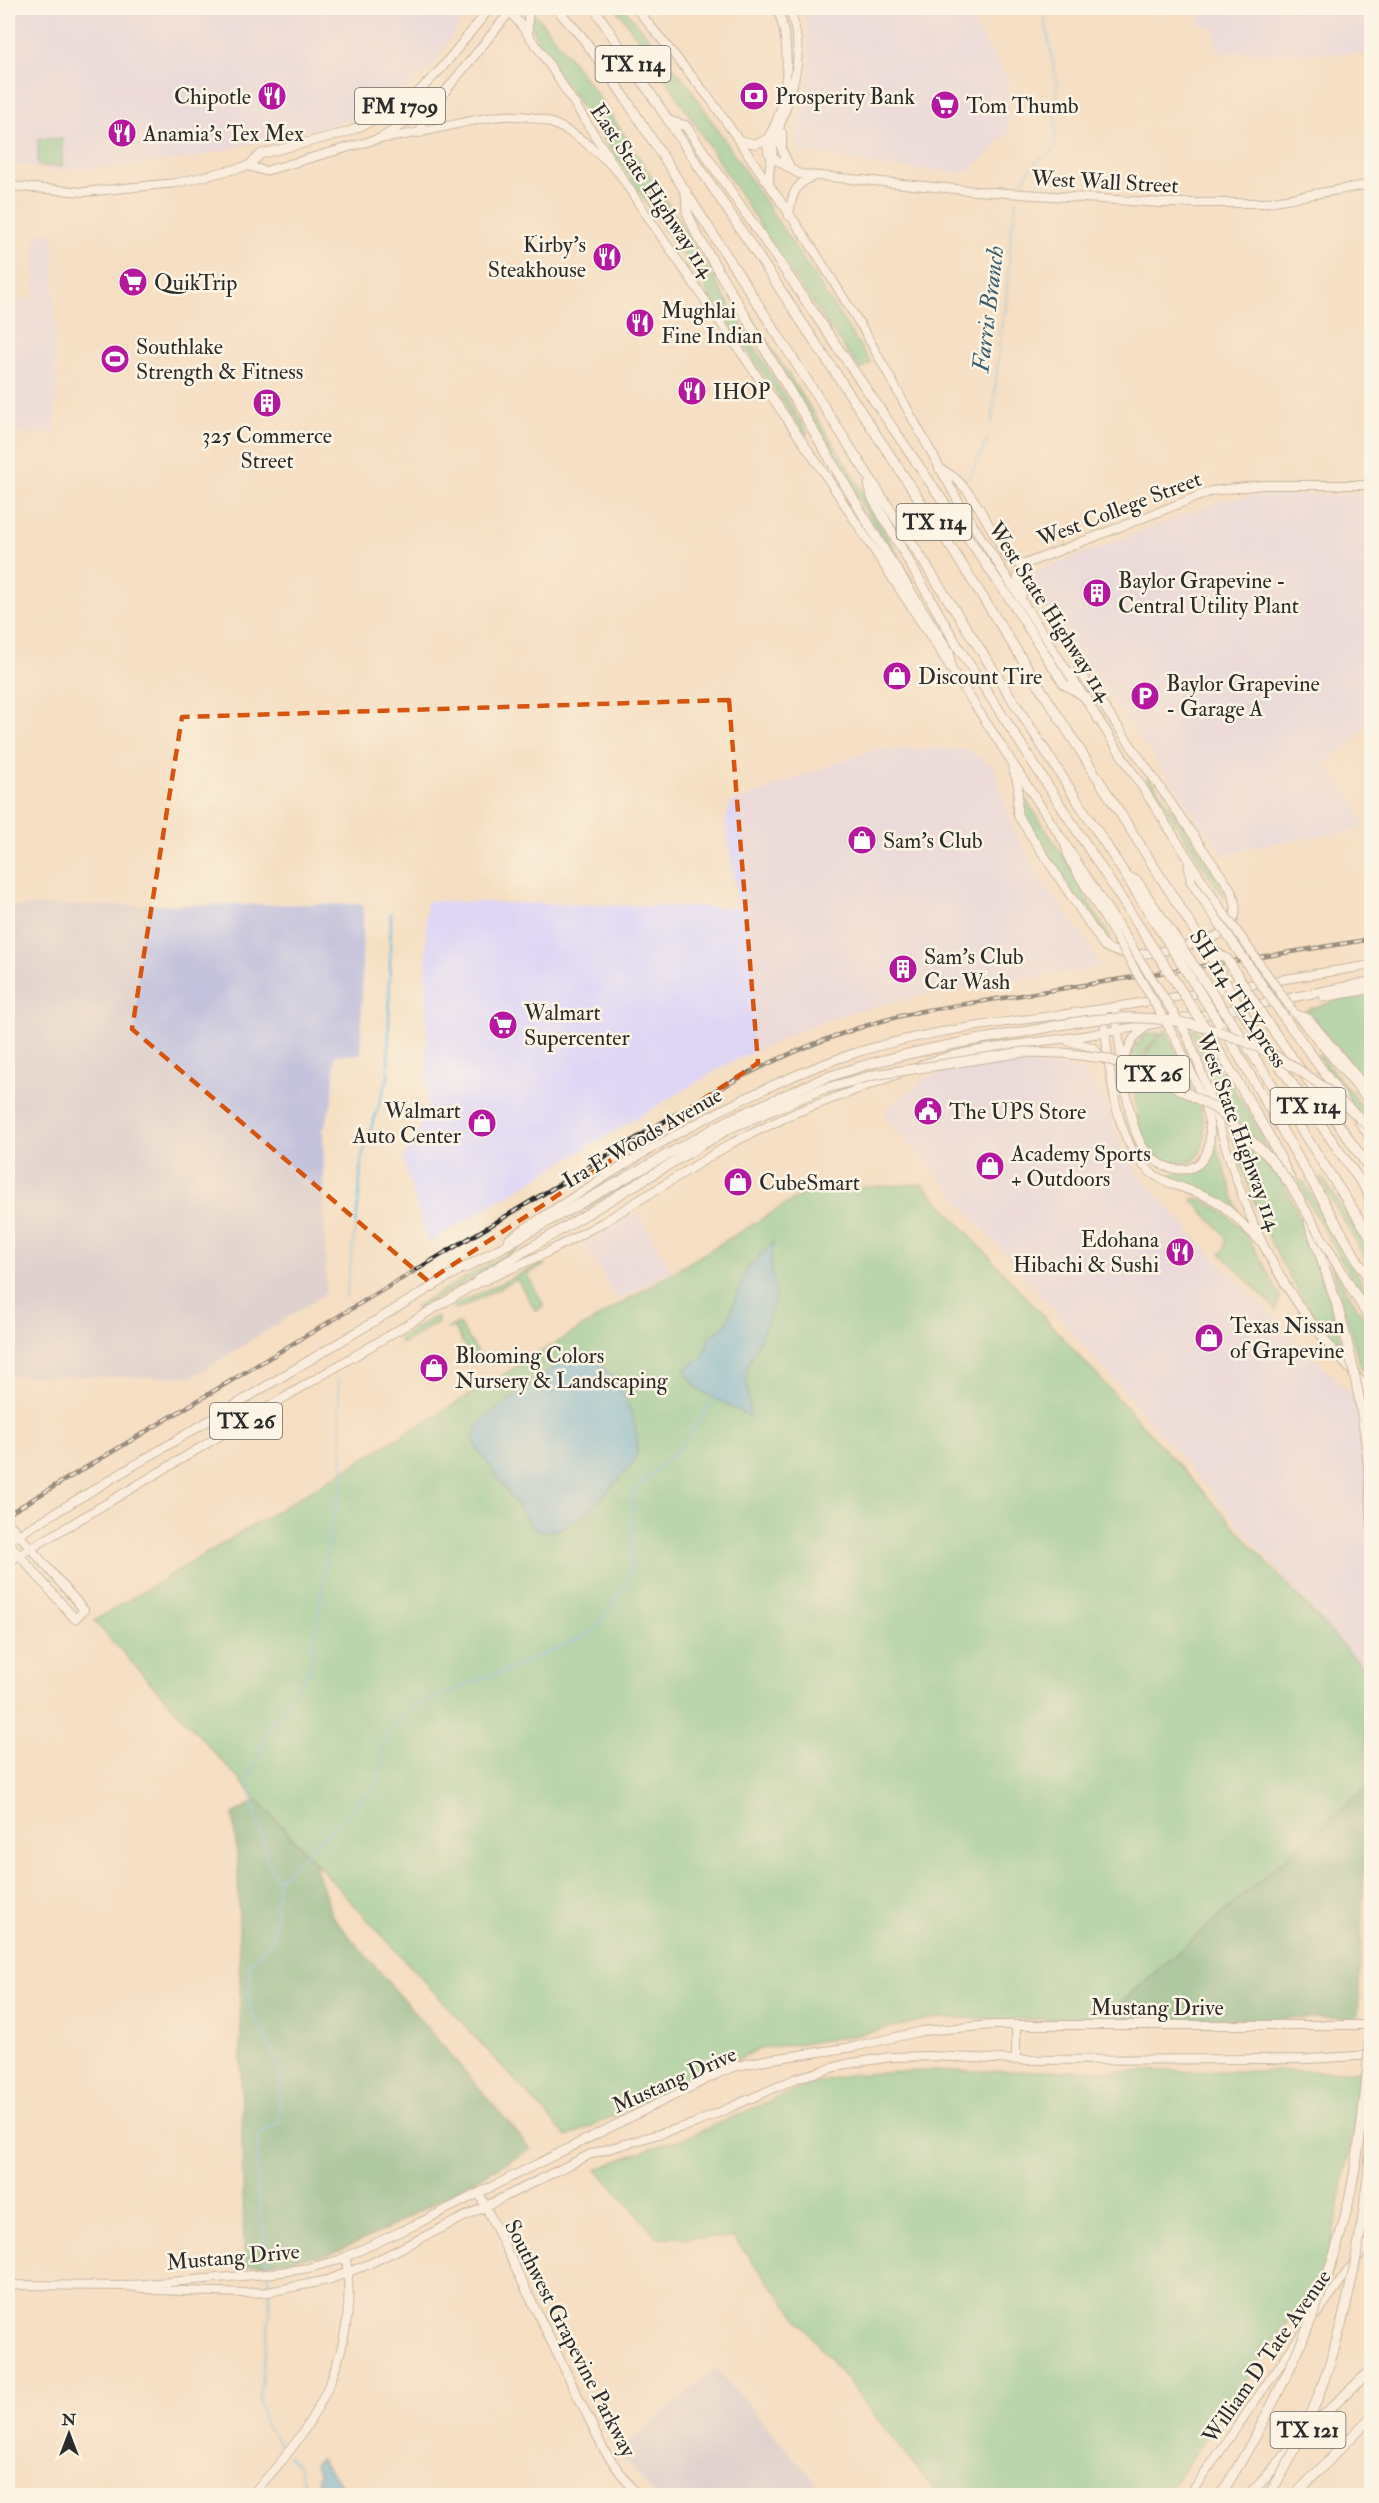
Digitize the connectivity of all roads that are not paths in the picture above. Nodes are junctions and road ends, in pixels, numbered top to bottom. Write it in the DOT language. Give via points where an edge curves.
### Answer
graph roads {
  1 [pos="490,8"];
  2 [pos="510,8"];
  3 [pos="532,8"];
  4 [pos="556,8"];
  5 [pos="594,8"];
  6 [pos="636,8"];
  7 [pos="778,8"];
  8 [pos="789,8"];
  9 [pos="528,34"];
  10 [pos="788,57"];
  11 [pos="798,57"];
  12 [pos="435,104"];
  13 [pos="669,121"];
  14 [pos="782,125"];
  15 [pos="420,133"];
  16 [pos="381,138"];
  17 [pos="767,139"];
  18 [pos="739,140"];
  19 [pos="772,157"];
  20 [pos="248,166"];
  21 [pos="619,173"];
  22 [pos="835,178"];
  23 [pos="1371,184"];
  24 [pos="769,185"];
  25 [pos="8,186"];
  26 [pos="686,191"];
  27 [pos="789,216"];
  28 [pos="939,469"];
  29 [pos="867,475"];
  30 [pos="1371,484"];
  31 [pos="1024,564"];
  32 [pos="1027,608"];
  33 [pos="951,669"];
  34 [pos="1070,672"];
  35 [pos="1087,698"];
  36 [pos="1012,760"];
  37 [pos="1065,843"];
  38 [pos="1189,861"];
  39 [pos="1126,876"];
  40 [pos="1213,905"];
  41 [pos="1124,941"];
  42 [pos="1205,945"];
  43 [pos="1371,965"];
  44 [pos="1371,981"];
  45 [pos="1371,989"];
  46 [pos="1301,996"];
  47 [pos="1115,1007"];
  48 [pos="1102,1009"];
  49 [pos="1295,1013"];
  50 [pos="1147,1025"];
  51 [pos="1119,1030"];
  52 [pos="1105,1032"];
  53 [pos="1058,1039"];
  54 [pos="1123,1060"];
  55 [pos="1110,1066"];
  56 [pos="819,1085"];
  57 [pos="1371,1089"];
  58 [pos="1371,1106"];
  59 [pos="1371,1130"];
  60 [pos="1371,1139"];
  61 [pos="1371,1172"];
  62 [pos="1370,1196"];
  63 [pos="1371,1214"];
  64 [pos="1371,1239"];
  65 [pos="1260,1241"];
  66 [pos="465,1268"];
  67 [pos="472,1286"];
  68 [pos="1371,1286"];
  69 [pos="1371,1323"];
  70 [pos="1371,1393"];
  71 [pos="241,1401"];
  72 [pos="242,1423"];
  73 [pos="8,1522"];
  74 [pos="1371,1527"];
  75 [pos="19,1534"];
  76 [pos="8,1542"];
  77 [pos="31,1548"];
  78 [pos="19,1555"];
  79 [pos="8,1562"];
  80 [pos="1371,2005"];
  81 [pos="1016,2025"];
  82 [pos="1371,2025"];
  83 [pos="1371,2055"];
  84 [pos="1016,2060"];
  85 [pos="1371,2128"];
  86 [pos="478,2193"];
  87 [pos="484,2207"];
  88 [pos="1371,2238"];
  89 [pos="346,2257"];
  90 [pos="348,2273"];
  91 [pos="8,2285"];
  92 [pos="128,2286"];
  93 [pos="1371,2369"];
  94 [pos="1371,2416"];
  95 [pos="250,2496"];
  96 [pos="638,2496"];
  97 [pos="1189,2496"];
  98 [pos="1220,2496"];
  99 [pos="1249,2496"];
  100 [pos="1268,2496"];
  101 [pos="1294,2496"];
  1 -- 20 [label="main road, FM 1709" via="441,69 404,103 348,132 261,154"];
  2 -- 9 [label="main road, East State Highway 114"];
  2 -- 12 [label="main road, FM 1709"];
  3 -- 9 [label="main road"];
  4 -- 26 [label="highway, TX 114" via="605,67"];
  5 -- 13 [label="highway, TX 114"];
  6 -- 18 [label="main road, West State Highway 114"];
  7 -- 10 [label="main road"];
  8 -- 11 [label="main road"];
  9 -- 21 [label="main road, East State Highway 114"];
  10 -- 11 [label="main road"];
  10 -- 17 [label="main road" via="780,106"];
  11 -- 14 [label="main road" via="796,80"];
  12 -- 15 [label="main road" via="426,114"];
  12 -- 16 [label="main road, FM 1709"];
  13 -- 35 [label="highway" via="686,126 1064,684"];
  13 -- 42 [label="highway, TX 114, bridge" via="954,552"];
  14 -- 19 [label="main road"];
  14 -- 22 [label="main road" via="782,150 790,167"];
  15 -- 16 [label="main road"];
  15 -- 21 [label="main road" via="497,115 527,116 573,132"];
  16 -- 20 [label="main road, FM 1709" via="265,171"];
  17 -- 18 [label="main road" via="756,144"];
  17 -- 19 [label="main road"];
  18 -- 24 [label="main road, West State Highway 114"];
  19 -- 22 [label="main road" via="799,174"];
  19 -- 24 [label="main road"];
  20 -- 25 [label="main road, FM 1709" via="134,189 84,192"];
  21 -- 33 [label="main road, East State Highway 114"];
  22 -- 23 [label="main road, West Wall Street" via="1040,196 1220,204 1270,202"];
  22 -- 27 [label="main road" via="805,180 791,197"];
  24 -- 27 [label="main road, West State Highway 114"];
  26 -- 29 [label="highway, TX 114"];
  26 -- 33 [label="highway" via="687,212 696,233 949,652"];
  27 -- 28 [label="main road, West State Highway 114" via="866,333"];
  28 -- 31 [label="main road" via="955,477 968,492 1007,557"];
  28 -- 32 [label="main road, West State Highway 114"];
  29 -- 39 [label="highway, TX 114"];
  29 -- 74 [label="highway, bridge" via="872,497 941,619 1205,1027 1251,1102 1292,1181 1322,1254 1350,1349 1366,1454"];
  30 -- 31 [label="main road, West College Street" via="1262,485 1212,491"];
  31 -- 32 [label="main road" via="1017,581"];
  32 -- 34 [label="main road, West State Highway 114"];
  33 -- 36 [label="main road"];
  34 -- 35 [label="main road, West State Highway 114"];
  34 -- 36 [label="main road" via="1082,675 1230,888 1236,903 1227,929 1214,939 1163,951 1118,953 1104,946 1018,816 1018,784"];
  35 -- 38 [label="main road, West State Highway 114"];
  36 -- 37 [label="main road"];
  37 -- 41 [label="main road" via="1069,859"];
  38 -- 40 [label="highway" via="1191,881"];
  39 -- 64 [label="highway, SH 114 TEXpress, bridge" via="1137,881"];
  39 -- 68 [label="highway, TX 114, bridge" via="1278,1119"];
  40 -- 49 [label="main road, bridge"];
  40 -- 60 [label="highway, bridge" via="1281,1013"];
  41 -- 54 [label="main road, bridge" via="1175,1038 1210,1131 1207,1151 1190,1167 1167,1169 1145,1150 1133,1122"];
  41 -- 65 [label="main road, West State Highway 114, bridge" via="1186,1033 1208,1084"];
  42 -- 61 [label="highway, bridge" via="1227,959"];
  42 -- 62 [label="highway, TX 114, bridge" via="1248,1020"];
  43 -- 47 [label="main road, Ira E Woods Avenue / TX 26"];
  44 -- 46 [label="main road"];
  45 -- 46 [label="main road" via="1310,1000"];
  46 -- 50 [label="main road"];
  47 -- 48 [label="main road, Ira E Woods Avenue / TX 26"];
  47 -- 51 [label="main road"];
  48 -- 52 [label="main road"];
  48 -- 66 [label="main road, Ira E Woods Avenue / TX 26" via="924,1034 796,1075 729,1106 648,1153"];
  49 -- 57 [label="main road" via="1308,1018"];
  49 -- 58 [label="main road"];
  50 -- 51 [label="main road"];
  50 -- 54 [label="main road" via="1133,1039"];
  51 -- 52 [label="main road"];
  51 -- 54 [label="main road"];
  52 -- 53 [label="main road"];
  52 -- 55 [label="main road"];
  53 -- 55 [label="main road" via="1092,1047"];
  53 -- 67 [label="main road" via="932,1061 797,1112 732,1143 546,1253"];
  55 -- 65 [label="main road" via="1120,1120 1136,1156 1152,1173 1175,1187 1212,1200"];
  56 -- 59 [label="highway, bridge" via="882,1059 946,1045 1106,1018 1159,1018 1213,1029 1260,1046 1316,1083"];
  56 -- 66 [label="highway" via="731,1119"];
  56 -- 67 [label="highway, TX 26" via="730,1128"];
  56 -- 69 [label="highway, TX 26, bridge" via="1024,1052 1104,1058 1152,1074 1216,1109 1268,1156 1290,1184"];
  62 -- 63 [label="highway"];
  65 -- 70 [label="main road, West State Highway 114" via="1301,1312"];
  66 -- 71 [label="main road, Ira E Woods Avenue / TX 26"];
  67 -- 72 [label="main road, TX 26"];
  71 -- 72 [label="main road" via="237,1415"];
  71 -- 75 [label="main road, Ira E Woods Avenue / TX 26"];
  72 -- 77 [label="main road, TX 26"];
  73 -- 75 [label="main road"];
  75 -- 76 [label="main road, Ira E Woods Avenue / TX 26"];
  75 -- 77 [label="main road"];
  76 -- 78 [label="main road"];
  77 -- 78 [label="main road, TX 26"];
  77 -- 78 [label="main road" via="84,1610 75,1619"];
  78 -- 79 [label="main road, TX 26"];
  80 -- 98 [label="highway, bridge" via="1359,2146 1334,2256 1293,2364"];
  81 -- 82 [label="main road, Mustang Drive"];
  81 -- 84 [label="main road"];
  81 -- 86 [label="main road, Mustang Drive" via="922,2031 733,2067"];
  83 -- 84 [label="main road, Mustang Drive" via="1341,2059"];
  84 -- 87 [label="main road, Mustang Drive" via="891,2058 818,2071 693,2124 591,2154"];
  85 -- 100 [label="highway, bridge" via="1360,2222 1329,2365 1314,2408"];
  86 -- 87 [label="main road, Southwest Grapevine Parkway"];
  86 -- 89 [label="main road, Mustang Drive"];
  87 -- 90 [label="main road, Mustang Drive"];
  87 -- 96 [label="main road, Southwest Grapevine Parkway" via="604,2450"];
  88 -- 97 [label="main road, William D Tate Avenue"];
  89 -- 90 [label="main road"];
  89 -- 92 [label="main road, Mustang Drive" via="267,2274"];
  90 -- 92 [label="main road, Mustang Drive" via="310,2284 256,2292"];
  90 -- 95 [label="main road" via="349,2306 344,2338 328,2388 300,2440"];
  91 -- 92 [label="main road, Mustang Drive"];
  93 -- 99 [label="highway, TX 121" via="1309,2429"];
  94 -- 101 [label="highway, TX 121"];
}
